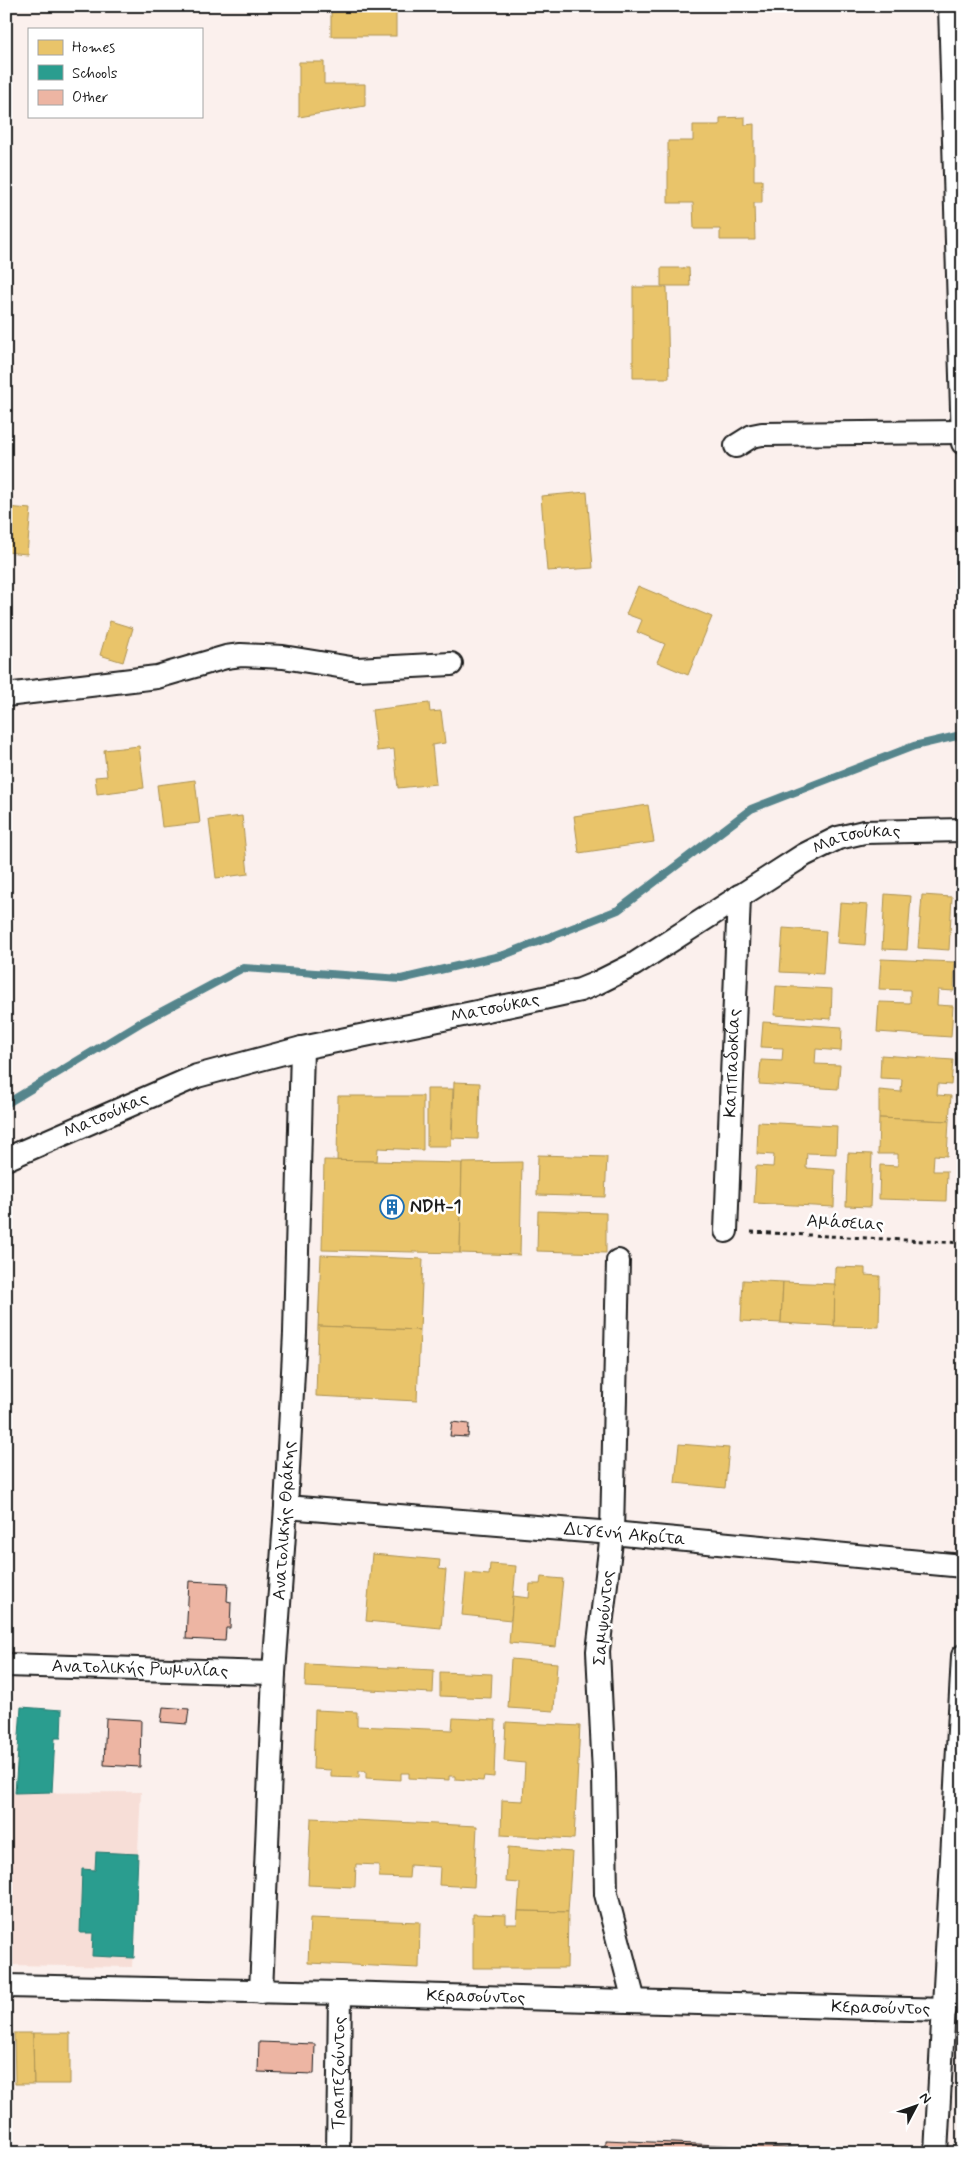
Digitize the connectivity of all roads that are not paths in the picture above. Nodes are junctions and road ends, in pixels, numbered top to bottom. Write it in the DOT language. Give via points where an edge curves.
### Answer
graph roads {
  1 [pos="950,6"];
  2 [pos="962,432"];
  3 [pos="963,444"];
  4 [pos="736,446"];
  5 [pos="452,664"];
  6 [pos="6,695"];
  7 [pos="963,830"];
  8 [pos="739,896"];
  9 [pos="302,1048"];
  10 [pos="6,1159"];
  11 [pos="726,1230"];
  12 [pos="618,1261"];
  13 [pos="286,1507"];
  14 [pos="612,1533"];
  15 [pos="963,1566"];
  16 [pos="963,1656"];
  17 [pos="6,1665"];
  18 [pos="274,1673"];
  19 [pos="6,1986"];
  20 [pos="261,1992"];
  21 [pos="340,1993"];
  22 [pos="634,2001"];
  23 [pos="945,2010"];
  24 [pos="338,2153"];
  25 [pos="936,2153"];
  1 -- 2 [label="street"];
  2 -- 3 [label="street"];
  2 -- 4 [label="street" via="762,434"];
  5 -- 6 [label="street" via="357,669 283,657 241,655 157,677"];
  7 -- 8 [label="street, Ματσούκας" via="848,834 810,851"];
  8 -- 9 [label="street, Ματσούκας" via="633,965 580,990"];
  8 -- 11 [label="street, Καππαδοκίας"];
  9 -- 10 [label="street, Ματσούκας" via="197,1076"];
  9 -- 13 [label="street, Ανατολικής Θράκης" via="295,1333"];
  12 -- 14 [label="street, Σαμψούντος"];
  13 -- 14 [label="street, Διγενή Ακρίτα"];
  13 -- 18 [label="street, Ανατολικής Θράκης"];
  14 -- 15 [label="street, Διγενή Ακρίτα"];
  14 -- 22 [label="street, Σαμψούντος" via="598,1651 606,1894"];
  16 -- 23 [label="street"];
  17 -- 18 [label="street, Ανατολικής Ρωμυλίας"];
  18 -- 20 [label="street, Ανατολικής Θράκης"];
  19 -- 20 [label="street, Κερασούντος"];
  20 -- 21 [label="street, Κερασούντος"];
  21 -- 22 [label="street, Κερασούντος"];
  21 -- 24 [label="street, Τραπεζούντος"];
  22 -- 23 [label="street, Κερασούντος"];
  23 -- 25 [label="street"];
}
